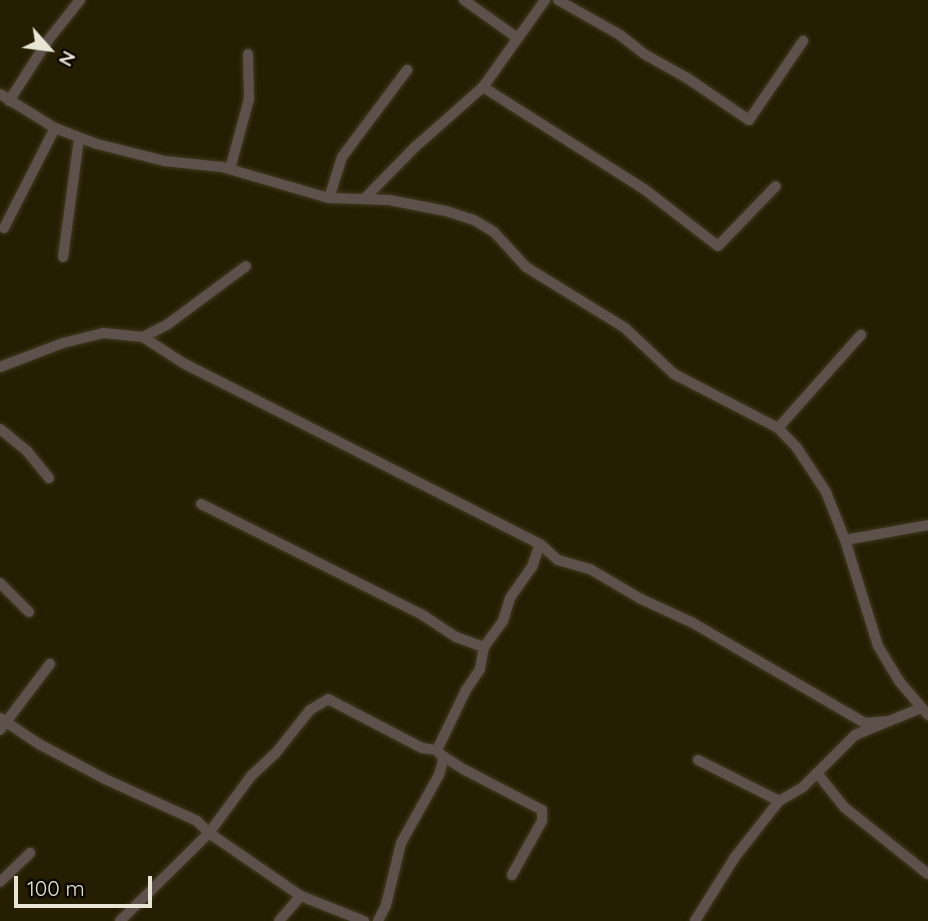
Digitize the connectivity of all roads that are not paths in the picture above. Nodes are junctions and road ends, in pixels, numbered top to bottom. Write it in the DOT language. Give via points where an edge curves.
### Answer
graph roads {
  1 [pos="464,0"];
  2 [pos="545,0"];
  3 [pos="558,0"];
  4 [pos="74,2"];
  5 [pos="516,37"];
  6 [pos="803,41"];
  7 [pos="248,54"];
  8 [pos="407,70"];
  9 [pos="483,87"];
  10 [pos="4,98"];
  11 [pos="55,128"];
  12 [pos="79,138"];
  13 [pos="230,169"];
  14 [pos="776,186"];
  15 [pos="366,197"];
  16 [pos="329,198"];
  17 [pos="4,228"];
  18 [pos="63,257"];
  19 [pos="246,265"];
  20 [pos="861,335"];
  21 [pos="143,337"];
  22 [pos="0,368"];
  23 [pos="778,428"];
  24 [pos="0,429"];
  25 [pos="48,478"];
  26 [pos="201,503"];
  27 [pos="928,525"];
  28 [pos="845,540"];
  29 [pos="540,544"];
  30 [pos="0,583"];
  31 [pos="29,612"];
  32 [pos="484,647"];
  33 [pos="50,664"];
  34 [pos="924,711"];
  35 [pos="888,721"];
  36 [pos="2,724"];
  37 [pos="441,753"];
  38 [pos="698,760"];
  39 [pos="817,773"];
  40 [pos="779,801"];
  41 [pos="209,833"];
  42 [pos="30,853"];
  43 [pos="928,874"];
  44 [pos="512,875"];
  45 [pos="0,882"];
  46 [pos="301,896"];
  47 [pos="120,921"];
  48 [pos="279,921"];
  49 [pos="364,921"];
  50 [pos="378,921"];
  51 [pos="695,921"];
  1 -- 5 [label="street"];
  2 -- 5 [label="street"];
  3 -- 6 [label="street" via="620,34 749,120"];
  4 -- 10 [label="street"];
  5 -- 9 [label="street"];
  7 -- 13 [label="street" via="249,99"];
  8 -- 16 [label="street" via="342,158"];
  9 -- 14 [label="street" via="644,189 718,246"];
  9 -- 15 [label="street"];
  10 -- 11 [label="street"];
  11 -- 12 [label="street"];
  11 -- 17 [label="street"];
  12 -- 13 [label="street" via="164,160"];
  12 -- 18 [label="street"];
  13 -- 16 [label="street"];
  15 -- 16 [label="street"];
  15 -- 23 [label="street" via="474,220 494,232 526,267 625,328 674,374"];
  19 -- 21 [label="street" via="168,324"];
  20 -- 23 [label="street"];
  21 -- 22 [label="street" via="103,333"];
  21 -- 29 [label="street" via="183,363"];
  23 -- 28 [label="street" via="825,492"];
  24 -- 25 [label="street" via="27,451"];
  26 -- 32 [label="street"];
  27 -- 28 [label="street"];
  28 -- 34 [label="street" via="878,646"];
  29 -- 32 [label="street" via="532,567 510,598 503,621"];
  29 -- 35 [label="street" via="558,559 590,569 693,623 865,723"];
  30 -- 31 [label="street"];
  32 -- 37 [label="street" via="480,669 466,690"];
  33 -- 36 [label="street"];
  34 -- 35 [label="street"];
  35 -- 39 [label="street" via="855,735"];
  36 -- 41 [label="street" via="197,821"];
  37 -- 41 [label="street" via="325,700 310,710 251,776"];
  37 -- 44 [label="street" via="542,810 542,821"];
  37 -- 50 [label="street" via="439,775 401,843"];
  38 -- 40 [label="street"];
  39 -- 40 [label="street"];
  39 -- 43 [label="street" via="844,807"];
  40 -- 51 [label="street" via="735,857"];
  41 -- 46 [label="street"];
  41 -- 47 [label="street"];
  42 -- 45 [label="street"];
  46 -- 48 [label="street"];
  46 -- 49 [label="street"];
}
